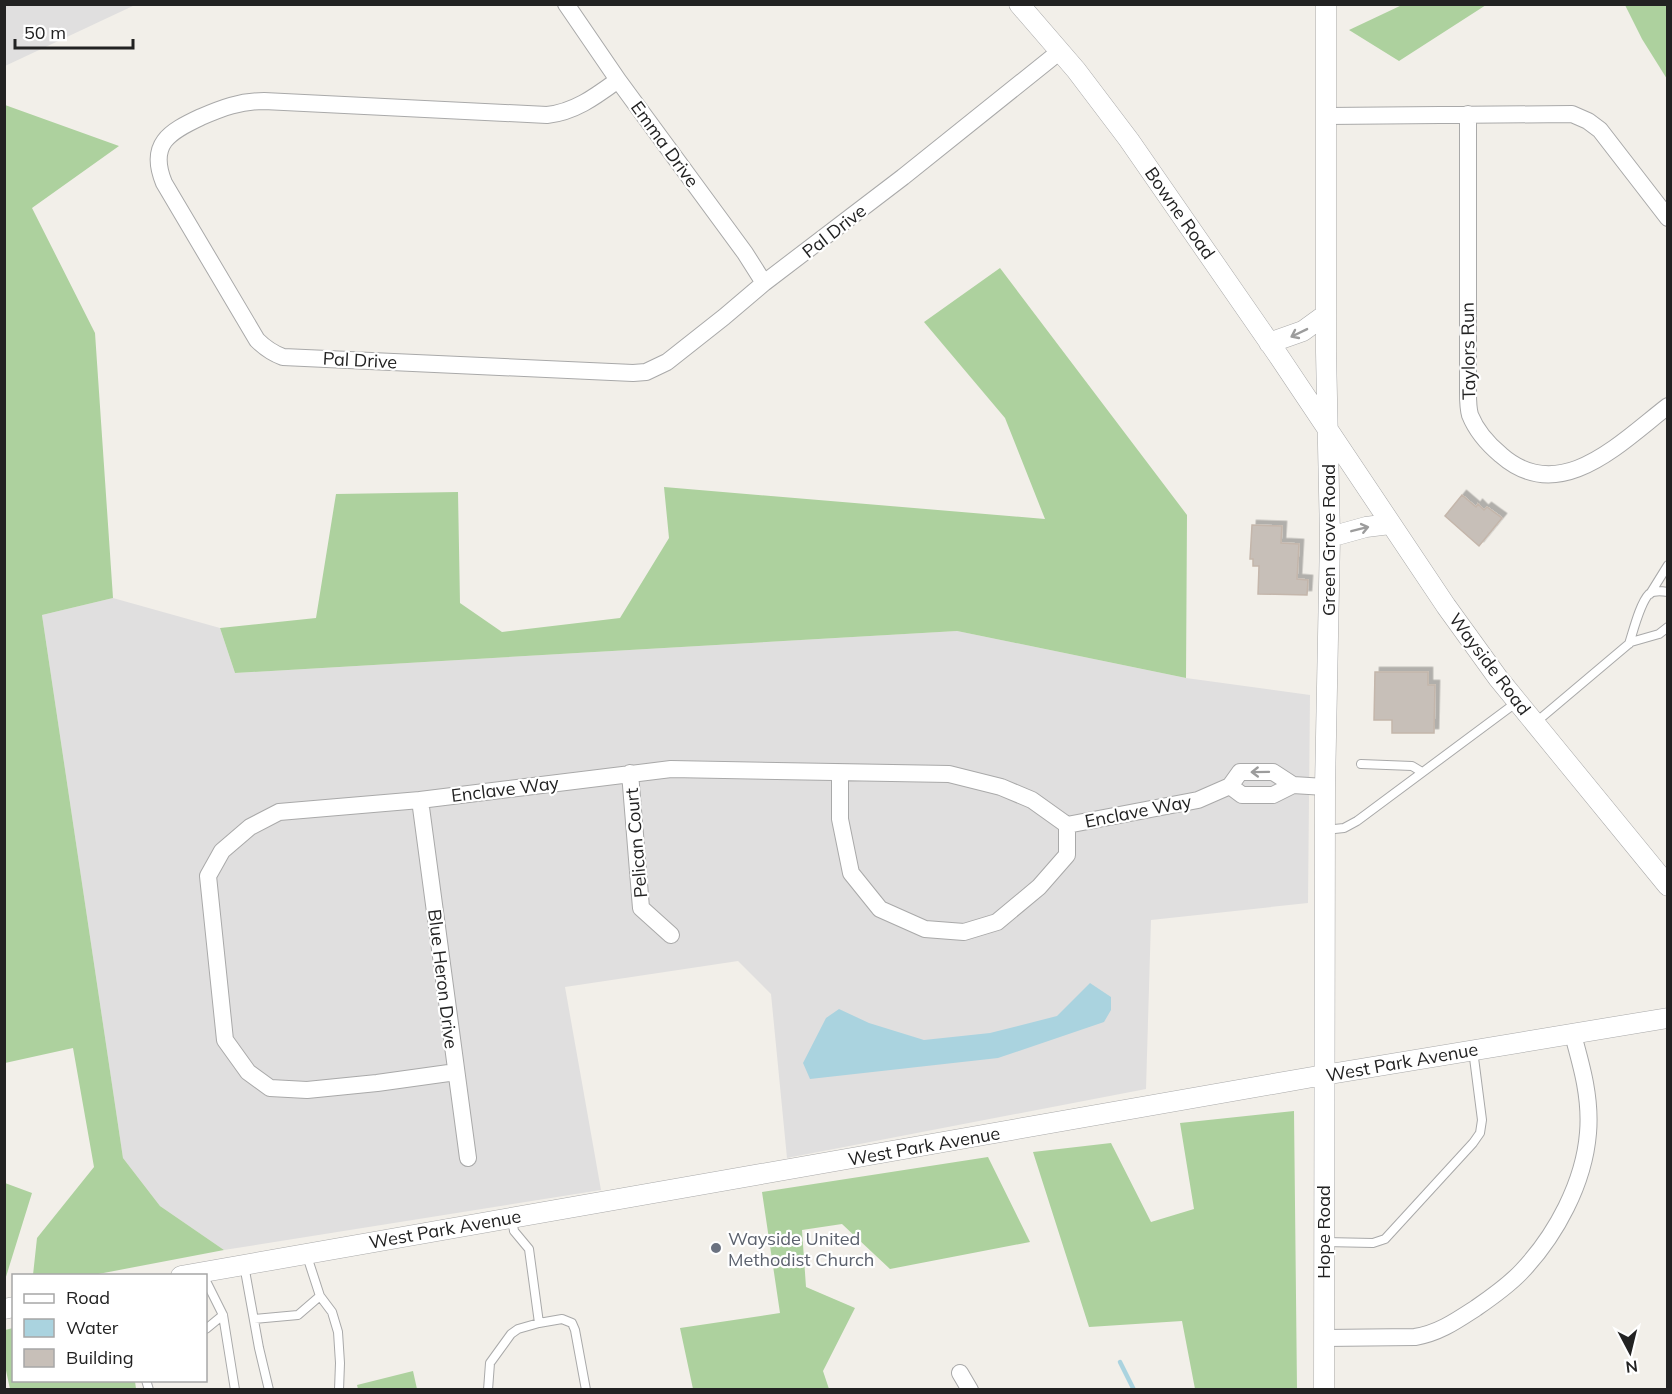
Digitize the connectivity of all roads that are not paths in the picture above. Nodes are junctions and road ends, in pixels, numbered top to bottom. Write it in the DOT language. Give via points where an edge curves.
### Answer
graph roads {
  1 [pos="566,4"];
  2 [pos="1019,4"];
  3 [pos="1326,4"];
  4 [pos="1059,52"];
  5 [pos="618,80"];
  6 [pos="1468,114"];
  7 [pos="1326,116"];
  8 [pos="1668,218"];
  9 [pos="764,283"];
  10 [pos="1325,315"];
  11 [pos="1269,343"];
  12 [pos="1668,406"];
  13 [pos="1328,430"];
  14 [pos="1390,524"];
  15 [pos="1330,537"];
  16 [pos="1668,565"];
  17 [pos="1668,592"];
  18 [pos="1650,594"];
  19 [pos="1668,627"];
  20 [pos="1629,644"];
  21 [pos="1518,702"];
  22 [pos="1535,723"];
  23 [pos="1361,764"];
  24 [pos="1422,772"];
  25 [pos="630,773"];
  26 [pos="840,773"];
  27 [pos="1293,785"];
  28 [pos="1230,786"];
  29 [pos="1325,787"];
  30 [pos="420,800"];
  31 [pos="1067,825"];
  32 [pos="1325,830"];
  33 [pos="1668,886"];
  34 [pos="671,934"];
  35 [pos="1668,1018"];
  36 [pos="1574,1035"];
  37 [pos="1472,1050"];
  38 [pos="456,1072"];
  39 [pos="1324,1075"];
  40 [pos="468,1158"];
  41 [pos="512,1217"];
  42 [pos="1323,1242"];
  43 [pos="306,1253"];
  44 [pos="244,1265"];
  45 [pos="207,1275"];
  46 [pos="207,1284"];
  47 [pos="320,1296"];
  48 [pos="223,1315"];
  49 [pos="254,1319"];
  50 [pos="539,1323"];
  51 [pos="207,1328"];
  52 [pos="1324,1338"];
  53 [pos="960,1373"];
  54 [pos="236,1389"];
  55 [pos="269,1389"];
  56 [pos="339,1389"];
  57 [pos="488,1389"];
  58 [pos="586,1389"];
  59 [pos="970,1389"];
  60 [pos="1324,1389"];
  1 -- 5 [label="street, Emma Drive"];
  2 -- 4 [label="street, Bowne Road"];
  3 -- 7 [label="street, Green Grove Road"];
  4 -- 9 [label="street, Pal Drive"];
  4 -- 11 [label="street, Bowne Road" via="1129,140"];
  5 -- 9 [label="street, Emma Drive"];
  5 -- 9 [label="street, Pal Drive" via="585,104 547,115 250,101 228,105 176,129 166,138 158,161 159,171 257,340 283,357 646,372 667,362"];
  6 -- 7 [label="street"];
  6 -- 8 [label="street" via="1572,114 1588,121 1600,130"];
  6 -- 12 [label="street, Taylors Run" via="1468,392 1470,414 1480,431 1509,463 1530,472 1572,472 1596,462"];
  7 -- 10 [label="street, Green Grove Road"];
  10 -- 11 [label="street, one-way" via="1303,331"];
  10 -- 13 [label="street, Green Grove Road"];
  11 -- 13 [label="street, Bowne Road"];
  13 -- 14 [label="street, Wayside Road"];
  13 -- 15 [label="street, Green Grove Road"];
  15 -- 14 [label="street, one-way"];
  14 -- 21 [label="street, Wayside Road"];
  15 -- 29 [label="street, Green Grove Road"];
  16 -- 18 [label="lane"];
  17 -- 18 [label="lane"];
  18 -- 20 [label="lane"];
  19 -- 20 [label="lane"];
  20 -- 22 [label="lane"];
  21 -- 22 [label="street, Wayside Road"];
  21 -- 24 [label="lane"];
  22 -- 33 [label="street, Wayside Road"];
  23 -- 24 [label="lane" via="1412,766"];
  24 -- 32 [label="lane" via="1357,821 1344,828"];
  25 -- 26 [label="street, Enclave Way" via="671,769"];
  25 -- 30 [label="street, Enclave Way"];
  25 -- 34 [label="street, Pelican Court" via="641,908"];
  26 -- 31 [label="street, Enclave Way" via="949,774 1022,795"];
  26 -- 31 [label="street" via="840,819 851,873 879,909 925,929 964,932 997,922 1039,887 1067,855"];
  27 -- 28 [label="street, Enclave Way" via="1274,795 1242,795"];
  27 -- 28 [label="street, Enclave Way, one-way" via="1273,772 1240,772"];
  27 -- 29 [label="street, Enclave Way"];
  28 -- 31 [label="street, Enclave Way" via="1198,800"];
  29 -- 32 [label="street, Green Grove Road"];
  30 -- 38 [label="street, Blue Heron Drive"];
  30 -- 38 [label="street, Enclave Way" via="279,812 249,827 222,851 208,876 225,1041 248,1072 270,1088 307,1090"];
  32 -- 39 [label="street, Green Grove Road"];
  35 -- 36 [label="street, West Park Avenue"];
  36 -- 37 [label="street, West Park Avenue"];
  36 -- 52 [label="street" via="1588,1097 1586,1151 1566,1208 1522,1272 1492,1298 1429,1335"];
  37 -- 39 [label="street, West Park Avenue"];
  37 -- 42 [label="lane" via="1482,1120 1473,1143 1385,1239 1373,1243"];
  38 -- 40 [label="street, Blue Heron Drive"];
  39 -- 41 [label="street, West Park Avenue"];
  39 -- 42 [label="street, Hope Road"];
  41 -- 43 [label="street, West Park Avenue"];
  41 -- 50 [label="lane" via="514,1231 529,1249"];
  42 -- 52 [label="street, Hope Road"];
  43 -- 44 [label="street, West Park Avenue"];
  43 -- 47 [label="lane"];
  44 -- 45 [label="street, West Park Avenue"];
  44 -- 49 [label="lane"];
  46 -- 48 [label="lane"];
  47 -- 49 [label="lane" via="298,1315"];
  47 -- 56 [label="lane" via="332,1312 338,1332"];
  48 -- 51 [label="lane"];
  48 -- 54 [label="lane"];
  49 -- 55 [label="lane"];
  50 -- 57 [label="lane" via="518,1329 496,1352 488,1370"];
  50 -- 58 [label="lane" via="562,1319 572,1323"];
  52 -- 60 [label="street, Hope Road"];
  53 -- 59 [label="street"];
}
